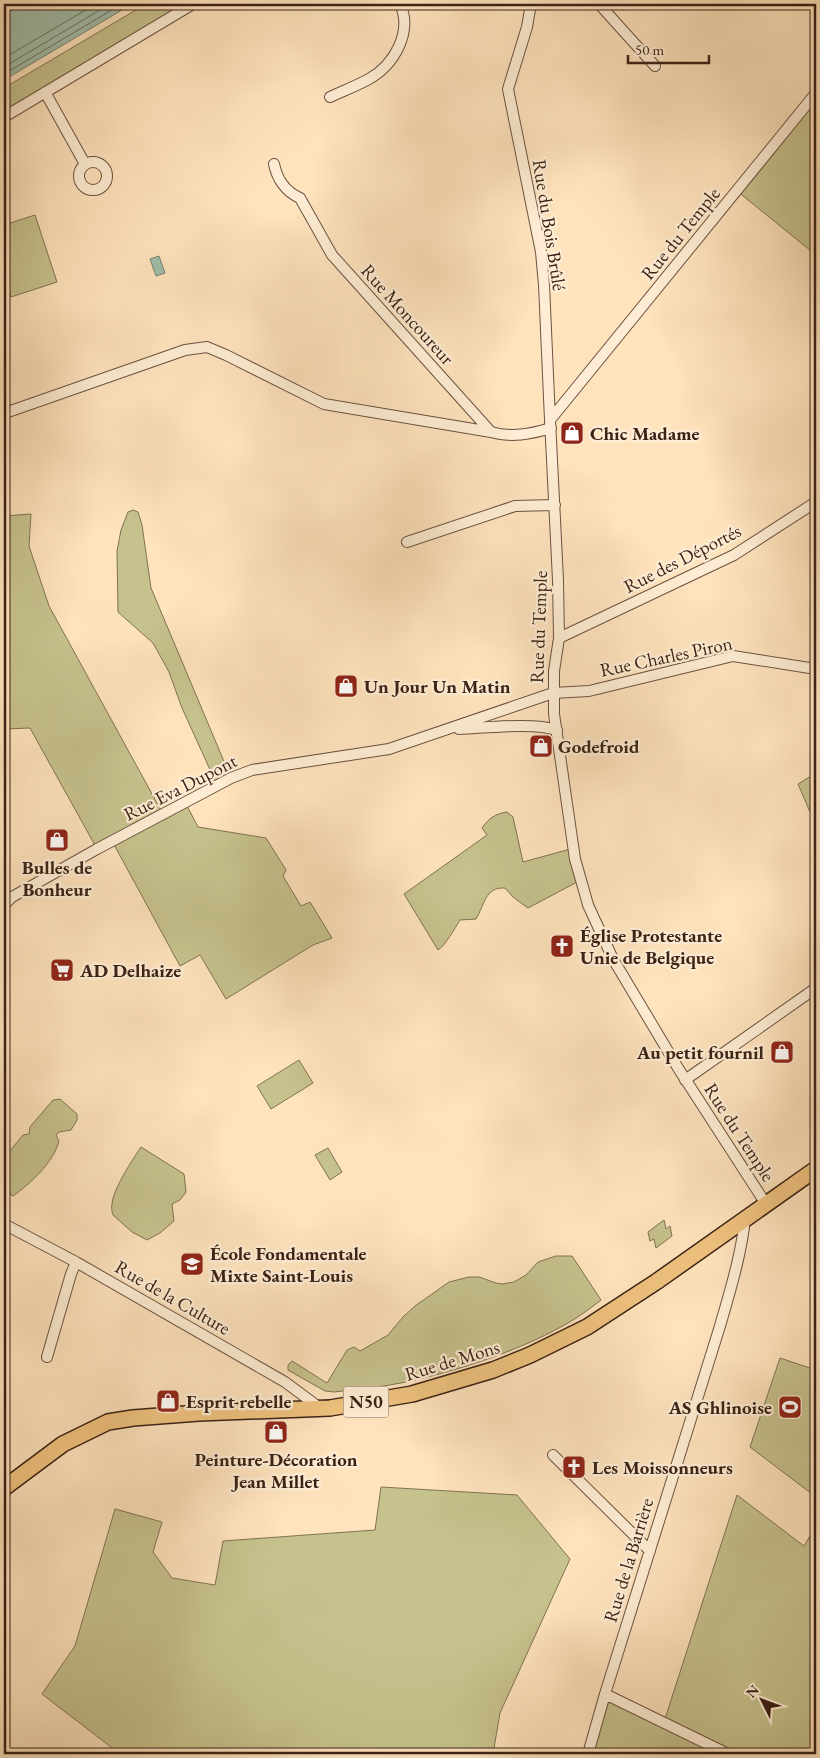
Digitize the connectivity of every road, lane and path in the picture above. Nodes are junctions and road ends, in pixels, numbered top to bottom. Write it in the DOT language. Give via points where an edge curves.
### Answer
graph roads {
  1 [pos="193,4"];
  2 [pos="400,4"];
  3 [pos="536,4"];
  4 [pos="599,4"];
  5 [pos="531,9"];
  6 [pos="655,66"];
  7 [pos="45,92"];
  8 [pos="816,93"];
  9 [pos="330,97"];
  10 [pos="4,117"];
  11 [pos="85,164"];
  12 [pos="274,164"];
  13 [pos="5,413"];
  14 [pos="550,424"];
  15 [pos="491,432"];
  16 [pos="816,502"];
  17 [pos="555,506"];
  18 [pos="407,542"];
  19 [pos="558,638"];
  20 [pos="816,669"];
  21 [pos="553,693"];
  22 [pos="448,729"];
  23 [pos="557,730"];
  24 [pos="4,905"];
  25 [pos="816,988"];
  26 [pos="685,1080"];
  27 [pos="816,1169"];
  28 [pos="766,1204"];
  29 [pos="745,1219"];
  30 [pos="4,1224"];
  31 [pos="76,1262"];
  32 [pos="47,1357"];
  33 [pos="320,1408"];
  34 [pos="553,1455"];
  35 [pos="4,1488"];
  36 [pos="650,1551"];
  37 [pos="605,1694"];
  38 [pos="588,1754"];
  39 [pos="728,1754"];
  1 -- 7 [label="street"];
  2 -- 9 [label="street" via="403,34 394,56 370,78"];
  3 -- 5 [label="street, Rue du Bois Brûlé"];
  4 -- 6 [label="street"];
  5 -- 14 [label="street, Rue du Bois Brûlé" via="508,89 541,252"];
  7 -- 10 [label="street"];
  7 -- 11 [label="street"];
  8 -- 14 [label="street, Rue du Temple"];
  12 -- 15 [label="street, Rue Moncoureur" via="283,185 300,198 332,255"];
  13 -- 15 [label="street" via="185,350 207,348 324,404"];
  14 -- 15 [label="street" via="532,433 504,435"];
  14 -- 17 [label="street, Rue du Temple"];
  16 -- 19 [label="street, Rue des Déportés" via="734,555"];
  17 -- 18 [label="street" via="515,506"];
  17 -- 19 [label="street, Rue du Temple"];
  19 -- 21 [label="street, Rue du Temple"];
  20 -- 21 [label="street, Rue Charles Piron" via="733,656 589,691"];
  21 -- 22 [label="street, Rue Charles Piron"];
  21 -- 23 [label="street, Rue du Temple"];
  22 -- 23 [label="street" via="548,727"];
  22 -- 24 [label="street, Rue Eva Dupont" via="389,749 260,767 241,773 64,868 12,897"];
  23 -- 26 [label="street, Rue du Temple" via="575,859 588,905 612,959"];
  25 -- 26 [label="street"];
  26 -- 28 [label="street, Rue du Temple"];
  27 -- 28 [label="main road, Rue de Mons / N50"];
  28 -- 29 [label="main road, Rue de Mons / N50"];
  29 -- 33 [label="main road, Rue de Mons / N50" via="609,1313 530,1355 484,1373 412,1394"];
  29 -- 36 [label="street, Rue de la Barrière" via="743,1243 728,1298"];
  30 -- 31 [label="street, Rue de la Culture"];
  31 -- 32 [label="street"];
  31 -- 33 [label="street, Rue de la Culture" via="285,1382"];
  33 -- 35 [label="main road, Rue de Mons / N50" via="189,1414 108,1422 63,1444"];
  34 -- 36 [label="street"];
  36 -- 37 [label="street, Rue de la Barrière"];
  37 -- 38 [label="street, Rue de la Barrière"];
  37 -- 39 [label="street"];
}
